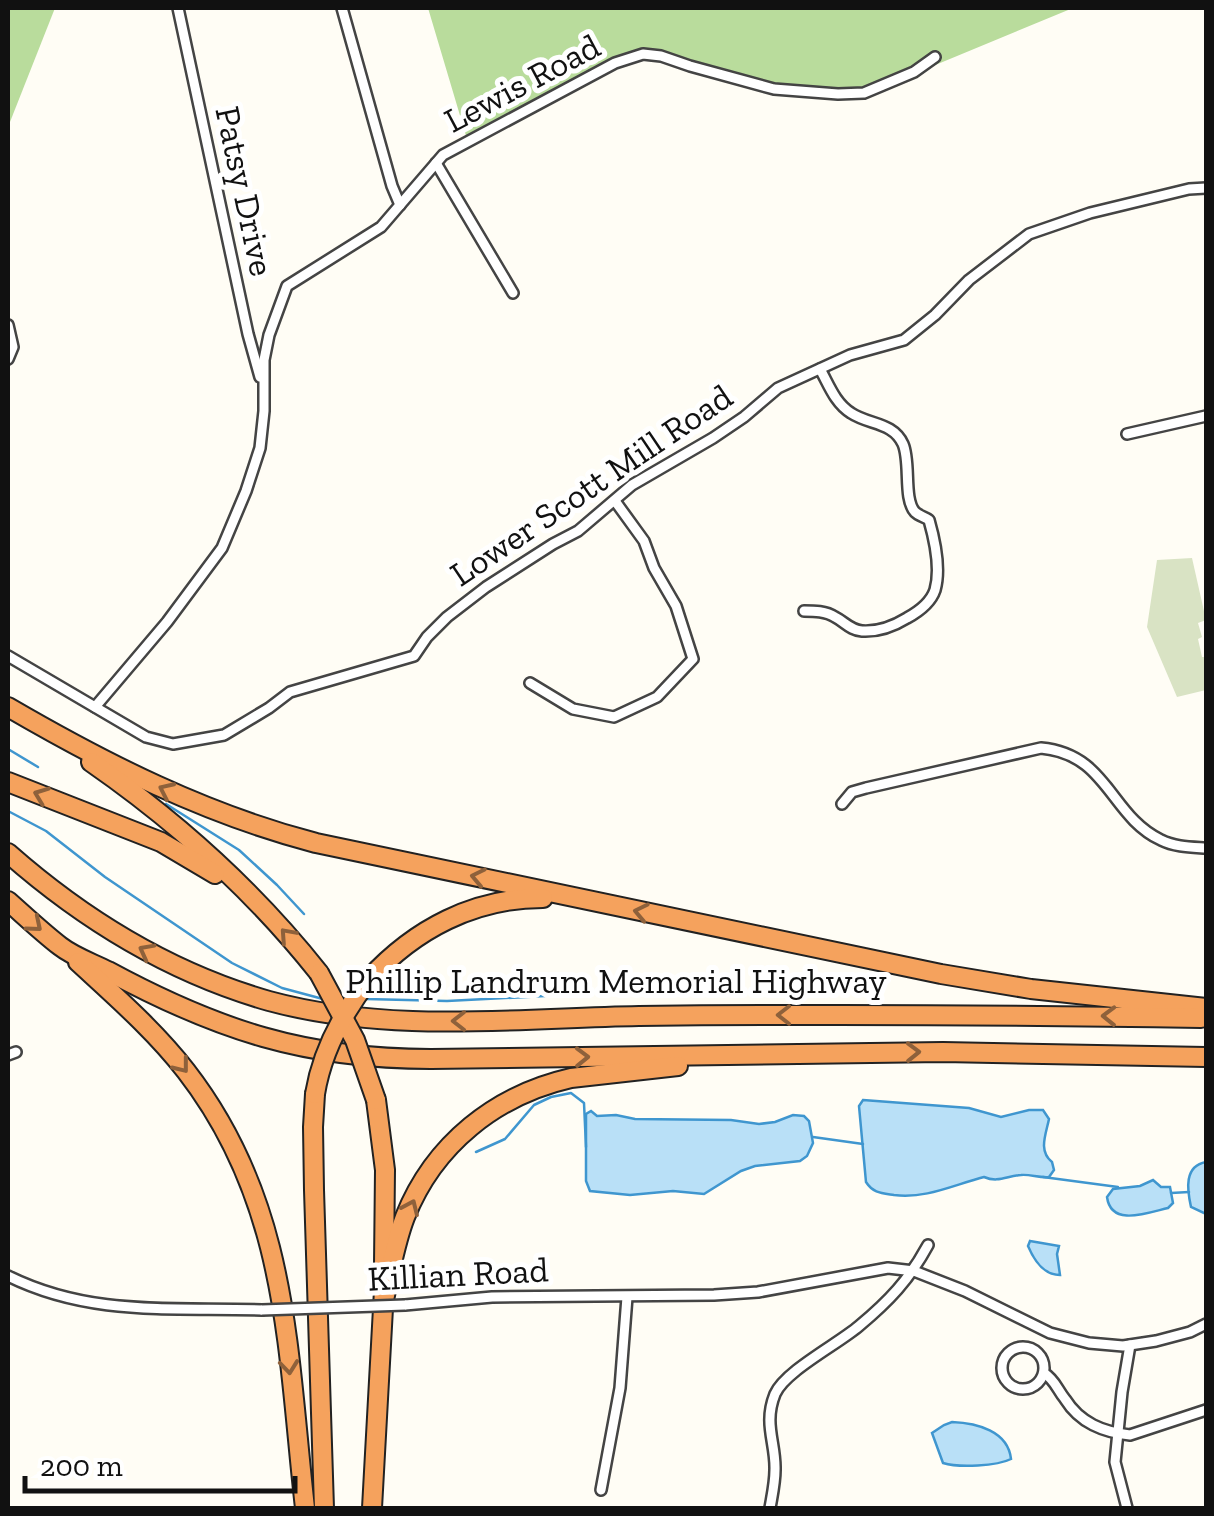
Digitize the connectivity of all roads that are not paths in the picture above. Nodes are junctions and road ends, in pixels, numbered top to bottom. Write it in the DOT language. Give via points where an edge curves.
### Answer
graph roads {
  1 [pos="178,8"];
  2 [pos="342,8"];
  3 [pos="935,58"];
  4 [pos="436,163"];
  5 [pos="1206,188"];
  6 [pos="400,205"];
  7 [pos="513,293"];
  8 [pos="8,325"];
  9 [pos="8,359"];
  10 [pos="820,369"];
  11 [pos="262,384"];
  12 [pos="1206,416"];
  13 [pos="1127,434"];
  14 [pos="615,501"];
  15 [pos="804,611"];
  16 [pos="8,656"];
  17 [pos="530,683"];
  18 [pos="8,707"];
  19 [pos="94,708"];
  20 [pos="29,719"];
  21 [pos="8,782"];
  22 [pos="842,804"];
  23 [pos="1206,848"];
  24 [pos="8,853"];
  25 [pos="574,898"];
  26 [pos="253,899"];
  27 [pos="8,901"];
  28 [pos="64,948"];
  29 [pos="1206,1008"];
  30 [pos="1206,1018"];
  31 [pos="781,1054"];
  32 [pos="1206,1057"];
  33 [pos="928,1244"];
  34 [pos="914,1271"];
  35 [pos="8,1276"];
  36 [pos="627,1297"];
  37 [pos="384,1300"];
  38 [pos="1206,1324"];
  39 [pos="1130,1345"];
  40 [pos="1044,1373"];
  41 [pos="1206,1410"];
  42 [pos="1117,1433"];
  43 [pos="601,1490"];
  44 [pos="305,1508"];
  45 [pos="324,1508"];
  46 [pos="372,1508"];
  47 [pos="770,1508"];
  48 [pos="1126,1508"];
  1 -- 11 [label="street, Patsy Drive"];
  2 -- 6 [label="street"];
  3 -- 4 [label="street, Lewis Road" via="864,93 838,94 774,90 643,54"];
  4 -- 6 [label="street, Lewis Road"];
  4 -- 7 [label="street"];
  5 -- 10 [label="street, Lower Scott Mill Road" via="1029,234 904,340"];
  6 -- 11 [label="street, Lewis Road" via="381,227 287,286 269,336"];
  8 -- 9 [label="street"];
  10 -- 14 [label="street, Lower Scott Mill Road" via="778,388"];
  10 -- 15 [label="street" via="838,402 902,440 910,503 929,520 937,565 935,593 920,610 875,631"];
  11 -- 19 [label="street, Lewis Road" via="260,448 222,548"];
  12 -- 13 [label="street"];
  14 -- 17 [label="street" via="644,541 693,659 657,697 614,716 573,709"];
  14 -- 19 [label="street, Lower Scott Mill Road" via="447,617 414,656 290,692 224,735 173,744"];
  16 -- 19 [label="street, Lower Scott Mill Road"];
  18 -- 20 [label="highway"];
  25 -- 20 [label="highway, one-way" via="256,826 162,788"];
  20 -- 26 [label="highway" via="141,797"];
  26 -- 21 [label="highway, one-way" via="161,842"];
  22 -- 23 [label="street" via="866,788 1040,748 1076,757 1159,840"];
  30 -- 24 [label="highway, Phillip Landrum Memorial Highway, one-way" via="350,1017 238,992 150,954"];
  29 -- 25 [label="highway, one-way" via="941,974"];
  25 -- 45 [label="highway, bridge" via="508,900 453,916 408,943 369,980 337,1027 323,1062 313,1126"];
  37 -- 26 [label="highway, one-way, bridge" via="386,1196 376,1100 356,1040 319,974"];
  27 -- 28 [label="highway, Phillip Landrum Memorial Highway, one-way"];
  28 -- 31 [label="highway, Phillip Landrum Memorial Highway, one-way" via="200,1016 276,1042 347,1056"];
  28 -- 44 [label="highway, one-way" via="168,1048 238,1154 278,1279"];
  31 -- 32 [label="highway, Phillip Landrum Memorial Highway, one-way"];
  37 -- 31 [label="highway, one-way" via="421,1184 454,1141 494,1108 571,1078"];
  33 -- 34 [label="street"];
  34 -- 36 [label="street, Killian Road" via="872,1270 758,1292"];
  34 -- 39 [label="street, Killian Road" via="1050,1333"];
  34 -- 47 [label="street" via="857,1328 777,1390 770,1409 776,1468"];
  35 -- 36 [label="street, Killian Road, bridge" via="112,1307 262,1310"];
  36 -- 43 [label="street" via="620,1388"];
  37 -- 46 [label="highway"];
  38 -- 39 [label="street, Killian Road"];
  39 -- 42 [label="street"];
  40 -- 40 [label="street" via="1041,1357 1028,1348 1012,1350 1003,1363 1006,1379 1019,1388 1034,1386"];
  40 -- 42 [label="street" via="1079,1417"];
  41 -- 42 [label="street" via="1130,1435"];
  42 -- 48 [label="street" via="1115,1462"];
}
